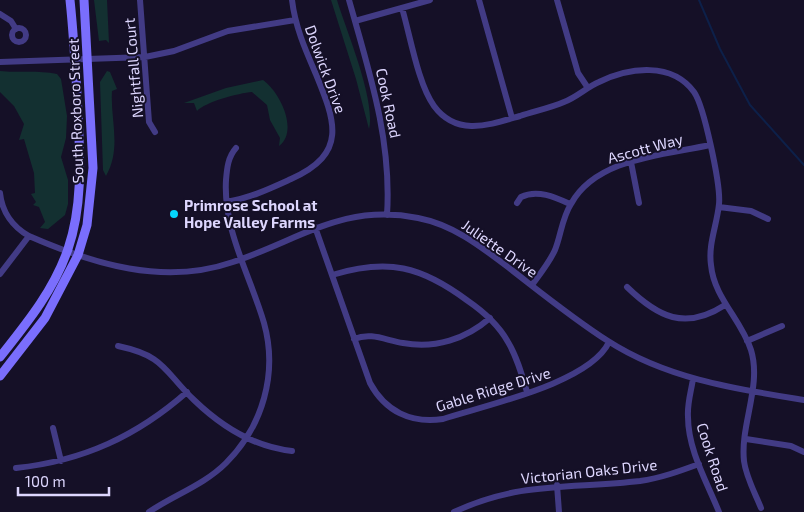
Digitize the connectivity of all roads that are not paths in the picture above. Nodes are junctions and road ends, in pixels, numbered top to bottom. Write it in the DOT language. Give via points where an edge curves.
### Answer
graph roads {
  1 [pos="70,0"];
  2 [pos="84,0"];
  3 [pos="140,0"];
  4 [pos="292,0"];
  5 [pos="349,0"];
  6 [pos="430,0"];
  7 [pos="479,0"];
  8 [pos="557,0"];
  9 [pos="402,8"];
  10 [pos="0,14"];
  11 [pos="295,20"];
  12 [pos="355,21"];
  13 [pos="16,29"];
  14 [pos="146,57"];
  15 [pos="89,60"];
  16 [pos="76,61"];
  17 [pos="0,62"];
  18 [pos="588,88"];
  19 [pos="512,118"];
  20 [pos="155,132"];
  21 [pos="710,144"];
  22 [pos="236,148"];
  23 [pos="631,162"];
  24 [pos="0,193"];
  25 [pos="226,202"];
  26 [pos="517,203"];
  27 [pos="639,203"];
  28 [pos="570,204"];
  29 [pos="719,207"];
  30 [pos="388,214"];
  31 [pos="768,220"];
  32 [pos="315,227"];
  33 [pos="29,236"];
  34 [pos="68,250"];
  35 [pos="78,255"];
  36 [pos="241,259"];
  37 [pos="0,274"];
  38 [pos="332,275"];
  39 [pos="532,285"];
  40 [pos="627,287"];
  41 [pos="725,305"];
  42 [pos="490,318"];
  43 [pos="782,326"];
  44 [pos="354,339"];
  45 [pos="747,341"];
  46 [pos="609,342"];
  47 [pos="118,346"];
  48 [pos="0,357"];
  49 [pos="0,376"];
  50 [pos="693,379"];
  51 [pos="187,392"];
  52 [pos="527,392"];
  53 [pos="751,392"];
  54 [pos="804,400"];
  55 [pos="53,428"];
  56 [pos="246,437"];
  57 [pos="746,439"];
  58 [pos="292,450"];
  59 [pos="804,452"];
  60 [pos="62,461"];
  61 [pos="699,464"];
  62 [pos="16,468"];
  63 [pos="557,485"];
  64 [pos="761,508"];
  65 [pos="149,512"];
  66 [pos="454,512"];
  67 [pos="559,512"];
  68 [pos="719,512"];
  1 -- 16 [label="street, South Roxboro Street"];
  2 -- 15 [label="street, South Roxboro Street"];
  3 -- 14 [label="street, Nightfall Court"];
  4 -- 11 [label="street, Dolwick Drive"];
  5 -- 12 [label="street, Cook Road"];
  6 -- 9 [label="street"];
  7 -- 19 [label="street"];
  8 -- 18 [label="street" via="578,73"];
  9 -- 12 [label="street"];
  9 -- 19 [label="street" via="427,92 442,114 456,124 473,127"];
  10 -- 13 [label="street"];
  11 -- 14 [label="street" via="228,31 174,51"];
  11 -- 25 [label="street, Dolwick Drive" via="330,110 331,141 319,162 307,171 252,196"];
  12 -- 30 [label="street, Cook Road" via="380,116 388,174"];
  14 -- 15 [label="street"];
  14 -- 20 [label="street, Nightfall Court" via="149,122"];
  15 -- 16 [label="street"];
  15 -- 35 [label="street, South Roxboro Street" via="92,188 87,225"];
  16 -- 17 [label="street"];
  16 -- 34 [label="street, South Roxboro Street" via="79,195"];
  18 -- 19 [label="street" via="563,103"];
  18 -- 21 [label="street" via="601,81 639,71 657,70 675,75 696,94"];
  21 -- 23 [label="street, Ascott Way"];
  21 -- 29 [label="street"];
  22 -- 25 [label="street" via="226,172"];
  23 -- 27 [label="street"];
  23 -- 28 [label="street, Ascott Way" via="596,176"];
  24 -- 33 [label="street" via="7,216"];
  25 -- 36 [label="street"];
  26 -- 28 [label="street" via="521,197 531,194"];
  28 -- 39 [label="street, Ascott Way" via="554,251"];
  29 -- 31 [label="street" via="751,211"];
  29 -- 41 [label="street" via="710,262 714,283"];
  30 -- 32 [label="street, Juliette Drive" via="347,218"];
  30 -- 39 [label="street, Juliette Drive" via="420,219 451,229 480,245"];
  32 -- 36 [label="street, Juliette Drive"];
  32 -- 38 [label="street, Gable Ridge Drive"];
  33 -- 34 [label="street, Juliette Drive"];
  33 -- 37 [label="street"];
  34 -- 35 [label="street, Juliette Drive"];
  34 -- 48 [label="street, South Roxboro Street" via="45,298"];
  35 -- 36 [label="street, Juliette Drive" via="119,267 164,273 200,270"];
  35 -- 49 [label="street, South Roxboro Street" via="45,318"];
  36 -- 56 [label="street" via="263,322 269,352 264,398"];
  38 -- 42 [label="street" via="368,266 408,268 446,284"];
  38 -- 44 [label="street, Gable Ridge Drive"];
  39 -- 46 [label="street, Juliette Drive"];
  40 -- 41 [label="street" via="647,306 672,317 702,316"];
  41 -- 45 [label="street"];
  42 -- 44 [label="street" via="462,337 440,344 404,344 370,335"];
  42 -- 52 [label="street" via="509,343"];
  43 -- 45 [label="street"];
  44 -- 52 [label="street, Gable Ridge Drive" via="374,392 404,416 424,421 443,419"];
  45 -- 53 [label="street" via="753,365"];
  46 -- 50 [label="street, Juliette Drive"];
  46 -- 52 [label="street, Gable Ridge Drive" via="596,360 577,374"];
  47 -- 51 [label="street" via="157,359"];
  50 -- 53 [label="street, Juliette Drive"];
  50 -- 61 [label="street, Cook Road" via="688,418"];
  51 -- 56 [label="street" via="205,410"];
  51 -- 60 [label="street" via="156,418 127,436"];
  53 -- 54 [label="street, Juliette Drive"];
  53 -- 57 [label="street"];
  55 -- 60 [label="street"];
  56 -- 58 [label="street" via="264,446"];
  56 -- 65 [label="street" via="236,453 216,472"];
  57 -- 59 [label="street" via="791,446"];
  57 -- 64 [label="street" via="746,470"];
  60 -- 62 [label="street"];
  61 -- 63 [label="street, Victorian Oaks Drive" via="642,480"];
  61 -- 68 [label="street, Cook Road"];
  63 -- 66 [label="street, Victorian Oaks Drive" via="497,496"];
  63 -- 67 [label="street"];
}
